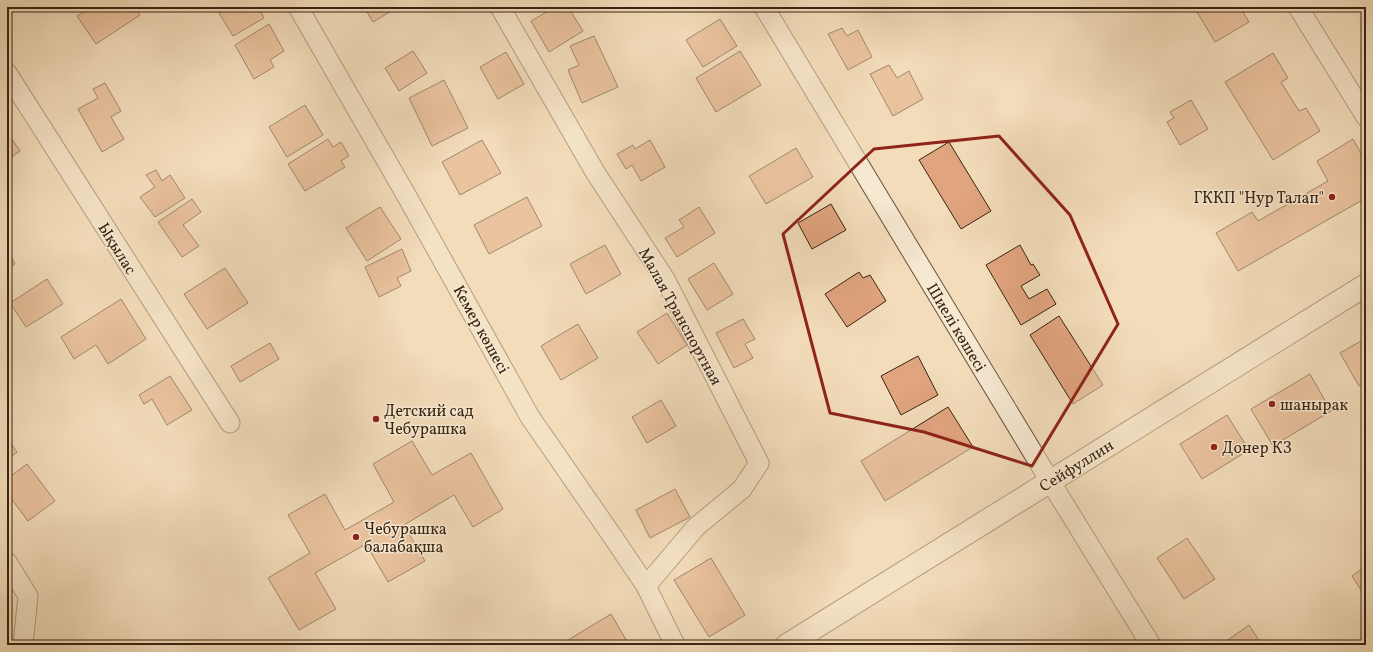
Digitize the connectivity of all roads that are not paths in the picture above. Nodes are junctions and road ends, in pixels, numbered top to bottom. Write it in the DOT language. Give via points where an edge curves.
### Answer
graph roads {
  1 [pos="298,7"];
  2 [pos="500,7"];
  3 [pos="764,7"];
  4 [pos="1298,7"];
  5 [pos="7,73"];
  6 [pos="1366,117"];
  7 [pos="1366,285"];
  8 [pos="230,423"];
  9 [pos="1050,481"];
  10 [pos="7,562"];
  11 [pos="646,586"];
  12 [pos="23,645"];
  13 [pos="675,645"];
  14 [pos="787,645"];
  15 [pos="1151,645"];
  1 -- 11 [label="street, Кемер көшесі" via="530,417"];
  2 -- 11 [label="street, Малая Транспортная" via="595,172 665,279 759,463 742,489 696,527"];
  3 -- 9 [label="street, Шиелі көшесі"];
  4 -- 6 [label="street"];
  5 -- 8 [label="street, Ықылас"];
  7 -- 9 [label="street, Сейфуллин"];
  9 -- 14 [label="street, Сейфуллин"];
  9 -- 15 [label="street, Шиелі көшесі"];
  10 -- 12 [label="street" via="28,596"];
  11 -- 13 [label="street, Кемер көшесі"];
}
